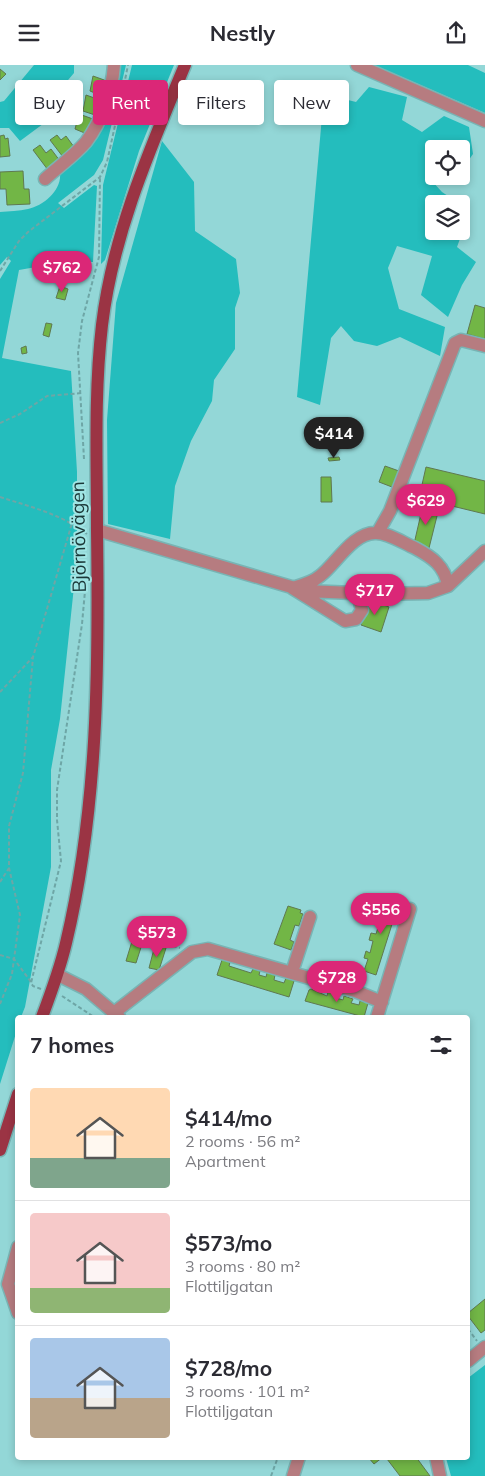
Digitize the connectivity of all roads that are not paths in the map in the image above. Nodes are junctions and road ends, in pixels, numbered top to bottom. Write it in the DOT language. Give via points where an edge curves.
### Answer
graph roads {
  1 [pos="114,65"];
  2 [pos="185,65"];
  3 [pos="357,65"];
  4 [pos="485,121"];
  5 [pos="45,179"];
  6 [pos="485,346"];
  7 [pos="90,529"];
  8 [pos="378,532"];
  9 [pos="485,551"];
  10 [pos="448,586"];
  11 [pos="292,588"];
  12 [pos="352,593"];
  13 [pos="410,909"];
  14 [pos="310,917"];
  15 [pos="292,972"];
  16 [pos="58,975"];
  17 [pos="382,1002"];
  18 [pos="43,1015"];
  19 [pos="117,1015"];
  20 [pos="378,1015"];
  21 [pos="15,1103"];
  22 [pos="0,1150"];
  23 [pos="15,1258"];
  24 [pos="15,1304"];
  25 [pos="484,1348"];
  26 [pos="470,1359"];
  27 [pos="298,1460"];
  28 [pos="437,1460"];
  29 [pos="293,1476"];
  30 [pos="440,1476"];
  1 -- 5 [label="street" via="109,92 96,126 86,142"];
  2 -- 7 [label="main road, Björnövägen" via="132,196 108,291 96,399"];
  3 -- 4 [label="street"];
  6 -- 8 [label="street" via="461,340 455,343 390,511"];
  7 -- 11 [label="street"];
  7 -- 16 [label="main road, Björnövägen" via="96,668 92,769 73,911"];
  8 -- 10 [label="street" via="432,558 446,573"];
  8 -- 11 [label="street" via="356,541 319,577 306,585"];
  9 -- 10 [label="street"];
  10 -- 12 [label="street" via="417,595"];
  11 -- 12 [label="street"];
  11 -- 12 [label="street" via="345,621 356,619 362,610 359,599"];
  13 -- 17 [label="street"];
  14 -- 15 [label="street"];
  15 -- 17 [label="street"];
  15 -- 19 [label="street" via="208,949 192,952"];
  16 -- 18 [label="main road, Björnövägen"];
  16 -- 19 [label="street" via="86,989"];
  17 -- 20 [label="street"];
  21 -- 22 [label="main road"];
  23 -- 24 [label="street" via="8,1283"];
  25 -- 26 [label="street"];
  27 -- 29 [label="street"];
  28 -- 30 [label="street"];
}
